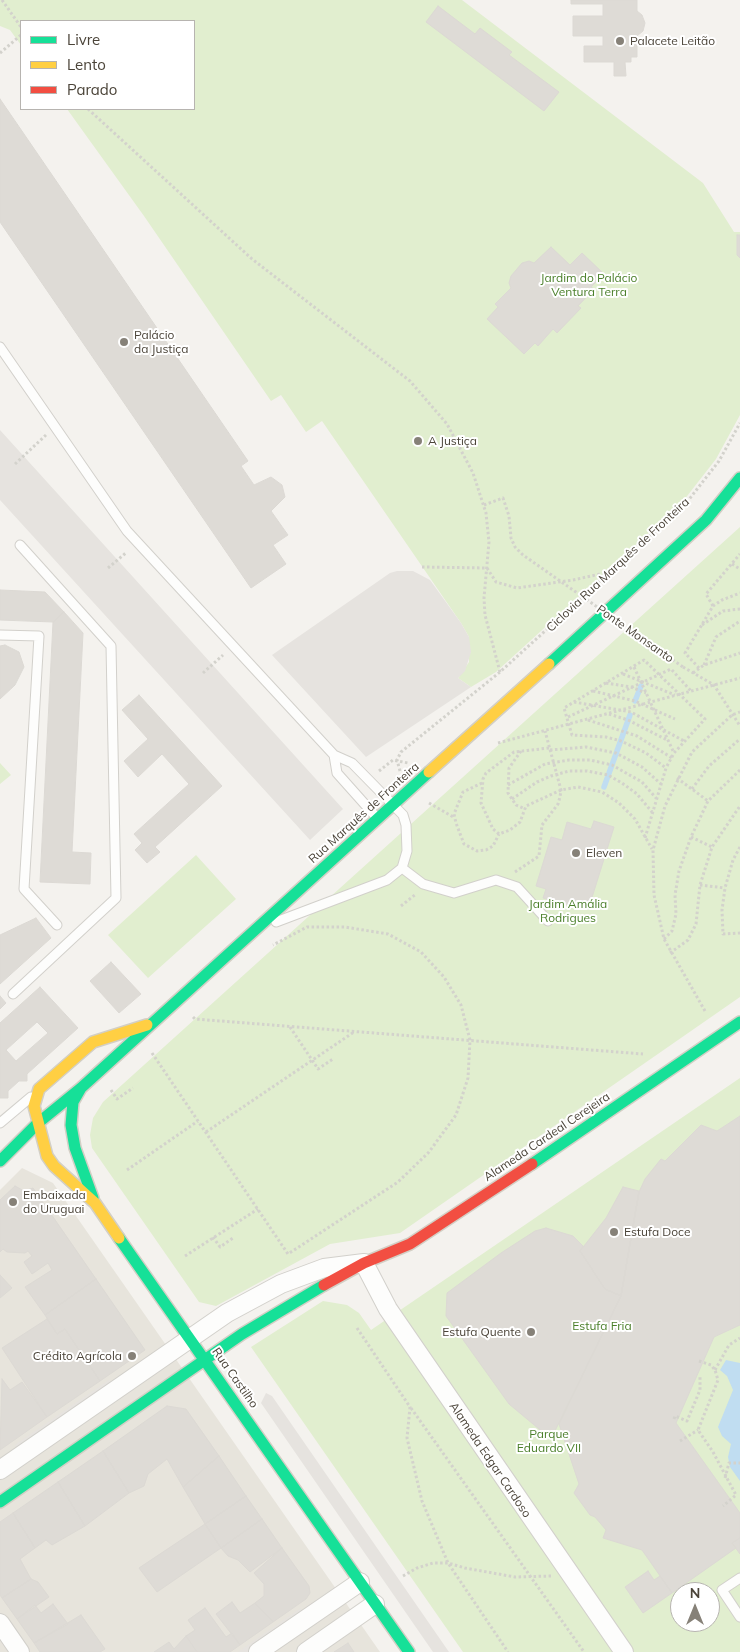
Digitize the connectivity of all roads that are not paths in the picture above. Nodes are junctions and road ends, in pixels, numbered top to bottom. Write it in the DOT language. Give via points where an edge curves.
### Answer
graph roads {
  1 [pos="0,347"];
  2 [pos="740,478"];
  3 [pos="20,545"];
  4 [pos="0,634"];
  5 [pos="334,755"];
  6 [pos="394,805"];
  7 [pos="378,819"];
  8 [pos="402,868"];
  9 [pos="548,921"];
  10 [pos="57,925"];
  11 [pos="242,943"];
  12 [pos="13,994"];
  13 [pos="158,1019"];
  14 [pos="740,1022"];
  15 [pos="44,1085"];
  16 [pos="81,1088"];
  17 [pos="0,1123"];
  18 [pos="38,1123"];
  19 [pos="19,1156"];
  20 [pos="37,1160"];
  21 [pos="0,1162"];
  22 [pos="54,1166"];
  23 [pos="95,1203"];
  24 [pos="364,1263"];
  25 [pos="191,1338"];
  26 [pos="206,1360"];
  27 [pos="121,1386"];
  28 [pos="136,1408"];
  29 [pos="0,1470"];
  30 [pos="0,1502"];
  31 [pos="740,1578"];
  32 [pos="360,1582"];
  33 [pos="375,1604"];
  34 [pos="740,1617"];
  35 [pos="0,1623"];
  36 [pos="20,1652"];
  37 [pos="258,1652"];
  38 [pos="306,1652"];
  39 [pos="409,1652"];
  40 [pos="624,1652"];
  1 -- 5 [label="lane" via="127,531"];
  2 -- 6 [label="street, Rua Marquês de Fronteira" via="692,534"];
  3 -- 12 [label="lane" via="111,646 116,898"];
  4 -- 10 [label="lane" via="39,636 24,889"];
  5 -- 6 [label="lane" via="352,763"];
  5 -- 7 [label="lane" via="336,774"];
  6 -- 7 [label="street, Rua Marquês de Fronteira"];
  6 -- 8 [label="lane" via="403,815 406,825 407,851"];
  7 -- 11 [label="street, Rua Marquês de Fronteira"];
  8 -- 9 [label="lane" via="424,884 454,893 496,880 509,884 517,887"];
  8 -- 11 [label="lane" via="387,880 294,914"];
  11 -- 13 [label="street, Rua Marquês de Fronteira"];
  13 -- 15 [label="street" via="144,1027 93,1042"];
  13 -- 16 [label="street, Rua Marquês de Fronteira"];
  14 -- 24 [label="street, Alameda Cardeal Cerejeira" via="461,1212 410,1244"];
  15 -- 17 [label="lane"];
  15 -- 18 [label="street, Rua Castilho" via="34,1101"];
  16 -- 18 [label="street, Rua Marquês de Fronteira"];
  16 -- 23 [label="street" via="73,1102 71,1125 75,1148"];
  18 -- 21 [label="street, Rua Marquês de Fronteira"];
  18 -- 22 [label="street, Rua Castilho" via="47,1156"];
  19 -- 21 [label="street"];
  20 -- 22 [label="street"];
  22 -- 23 [label="street, Rua Castilho"];
  23 -- 25 [label="street, Rua Castilho"];
  24 -- 25 [label="street" via="324,1268 281,1284 227,1312"];
  24 -- 26 [label="street, Alameda Cardeal Cerejeira" via="298,1299"];
  24 -- 40 [label="street, Alameda Edgar Cardoso" via="388,1309"];
  25 -- 26 [label="street, Rua Castilho"];
  25 -- 27 [label="street"];
  26 -- 28 [label="street, Alameda Cardeal Cerejeira"];
  26 -- 32 [label="street, Rua Castilho"];
  27 -- 28 [label="street" via="133,1387 137,1391"];
  27 -- 29 [label="street"];
  28 -- 30 [label="street, Alameda Cardeal Cerejeira"];
  31 -- 34 [label="lane" via="722,1590"];
  32 -- 33 [label="street, Rua Castilho"];
  32 -- 37 [label="street"];
  33 -- 38 [label="street"];
  33 -- 39 [label="street, Rua Castilho"];
  35 -- 36 [label="street"];
}
